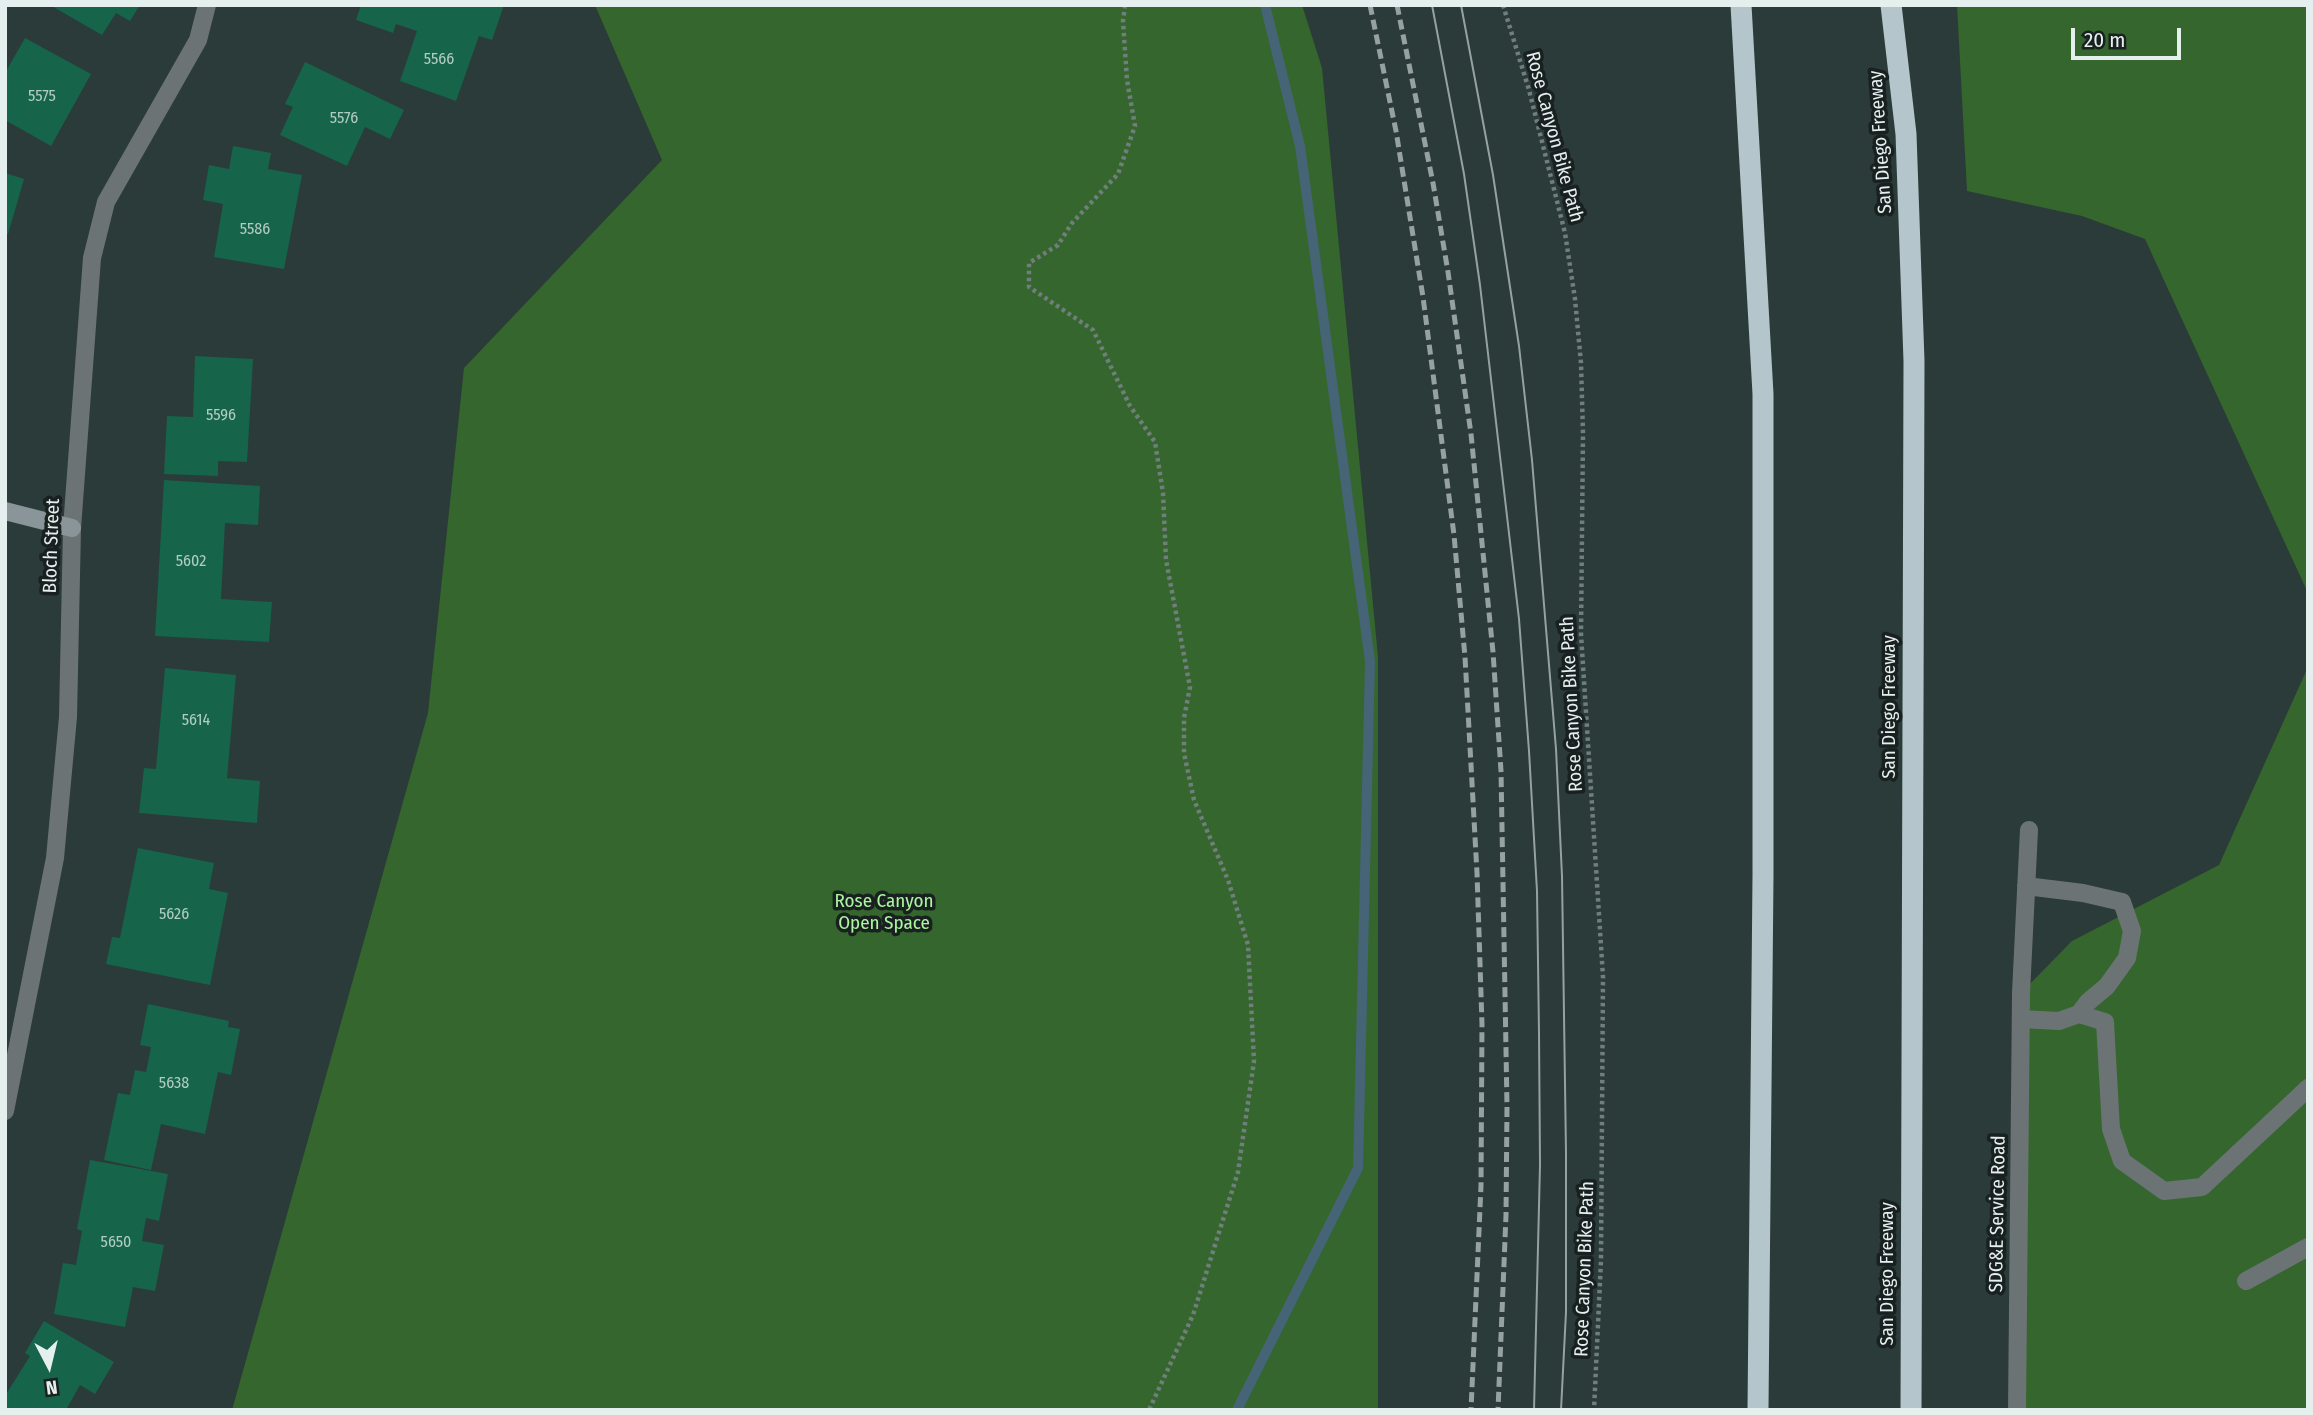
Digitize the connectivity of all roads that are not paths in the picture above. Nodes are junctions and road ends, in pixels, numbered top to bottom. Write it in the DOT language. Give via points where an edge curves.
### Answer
graph roads {
  1 [pos="207,5"];
  2 [pos="1741,5"];
  3 [pos="1891,5"];
  4 [pos="5,511"];
  5 [pos="72,527"];
  6 [pos="2029,830"];
  7 [pos="2026,886"];
  8 [pos="2079,1014"];
  9 [pos="2021,1019"];
  10 [pos="2308,1088"];
  11 [pos="5,1111"];
  12 [pos="1760,1132"];
  13 [pos="2308,1247"];
  14 [pos="2246,1281"];
  15 [pos="1744,1410"];
  16 [pos="1758,1410"];
  17 [pos="1911,1410"];
  18 [pos="2017,1410"];
  1 -- 5 [label="street, Bloch Street" via="198,40 106,202 92,258"];
  2 -- 12 [label="highway" via="1763,394"];
  3 -- 17 [label="highway, San Diego Freeway" via="1906,134 1914,361"];
  4 -- 5 [label="street"];
  5 -- 11 [label="street, Bloch Street" via="68,717 55,858"];
  6 -- 7 [label="street, SDG&E Service Road"];
  7 -- 8 [label="street" via="2122,902 2132,931 2127,958 2108,986"];
  7 -- 9 [label="street, SDG&E Service Road"];
  8 -- 9 [label="street" via="2060,1021"];
  8 -- 10 [label="street" via="2105,1023 2111,1129 2122,1161 2164,1191 2202,1187"];
  9 -- 18 [label="street, SDG&E Service Road"];
  12 -- 15 [label="highway"];
  12 -- 16 [label="highway"];
  13 -- 14 [label="street"];
}
